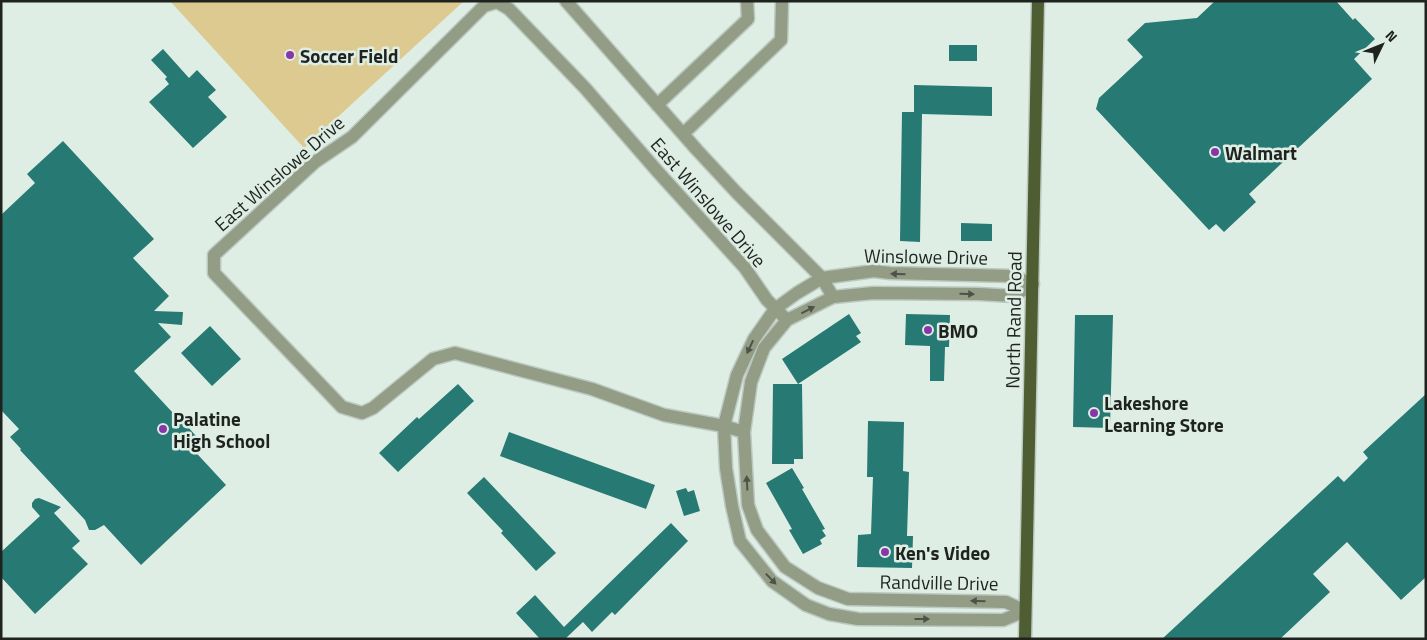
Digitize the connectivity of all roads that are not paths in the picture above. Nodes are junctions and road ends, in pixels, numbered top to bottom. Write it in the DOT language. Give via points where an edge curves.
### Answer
graph roads {
  1 [pos="566,1"];
  2 [pos="747,1"];
  3 [pos="782,1"];
  4 [pos="1038,1"];
  5 [pos="657,105"];
  6 [pos="683,134"];
  7 [pos="822,278"];
  8 [pos="1033,284"];
  9 [pos="833,297"];
  10 [pos="775,309"];
  11 [pos="787,320"];
  12 [pos="724,426"];
  13 [pos="744,432"];
  14 [pos="757,530"];
  15 [pos="740,541"];
  16 [pos="848,599"];
  17 [pos="1025,610"];
  18 [pos="846,617"];
  19 [pos="1025,639"];
  1 -- 5 [label="street, East Winslowe Drive"];
  2 -- 5 [label="street" via="748,19"];
  3 -- 6 [label="street, East Winslowe Drive" via="781,40"];
  4 -- 8 [label="main road, North Rand Road"];
  5 -- 6 [label="street, East Winslowe Drive"];
  6 -- 7 [label="street, East Winslowe Drive"];
  8 -- 7 [label="street, Winslowe Drive, one-way" via="1012,276 874,272"];
  7 -- 9 [label="street, East Winslowe Drive"];
  7 -- 10 [label="street, Winslowe Drive"];
  9 -- 8 [label="street, Winslowe Drive, one-way" via="873,293 1014,296"];
  8 -- 17 [label="main road, North Rand Road"];
  11 -- 9 [label="street, Winslowe Drive, one-way"];
  10 -- 11 [label="street, East Winslowe Drive"];
  10 -- 12 [label="street, Winslowe Drive, one-way" via="754,339 737,375"];
  10 -- 12 [label="street, East Winslowe Drive" via="745,268 585,88 509,9 497,2 484,6 352,137 315,162 214,255 214,273 342,407 362,413 373,408 433,359 455,353 592,389 664,416"];
  11 -- 13 [label="street, Winslowe Drive" via="764,348 751,382"];
  12 -- 13 [label="street, East Winslowe Drive"];
  12 -- 15 [label="street, Winslowe Drive" via="726,468"];
  14 -- 13 [label="street, Winslowe Drive, one-way" via="748,505"];
  14 -- 16 [label="street, Randville Drive" via="785,567 818,588"];
  15 -- 18 [label="street, Randville Drive, one-way" via="772,581 806,605"];
  17 -- 16 [label="street, Randville Drive, one-way" via="1006,602"];
  16 -- 18 [label="street"];
  18 -- 17 [label="street, Randville Drive, one-way" via="1003,620"];
  17 -- 19 [label="main road, North Rand Road"];
}
